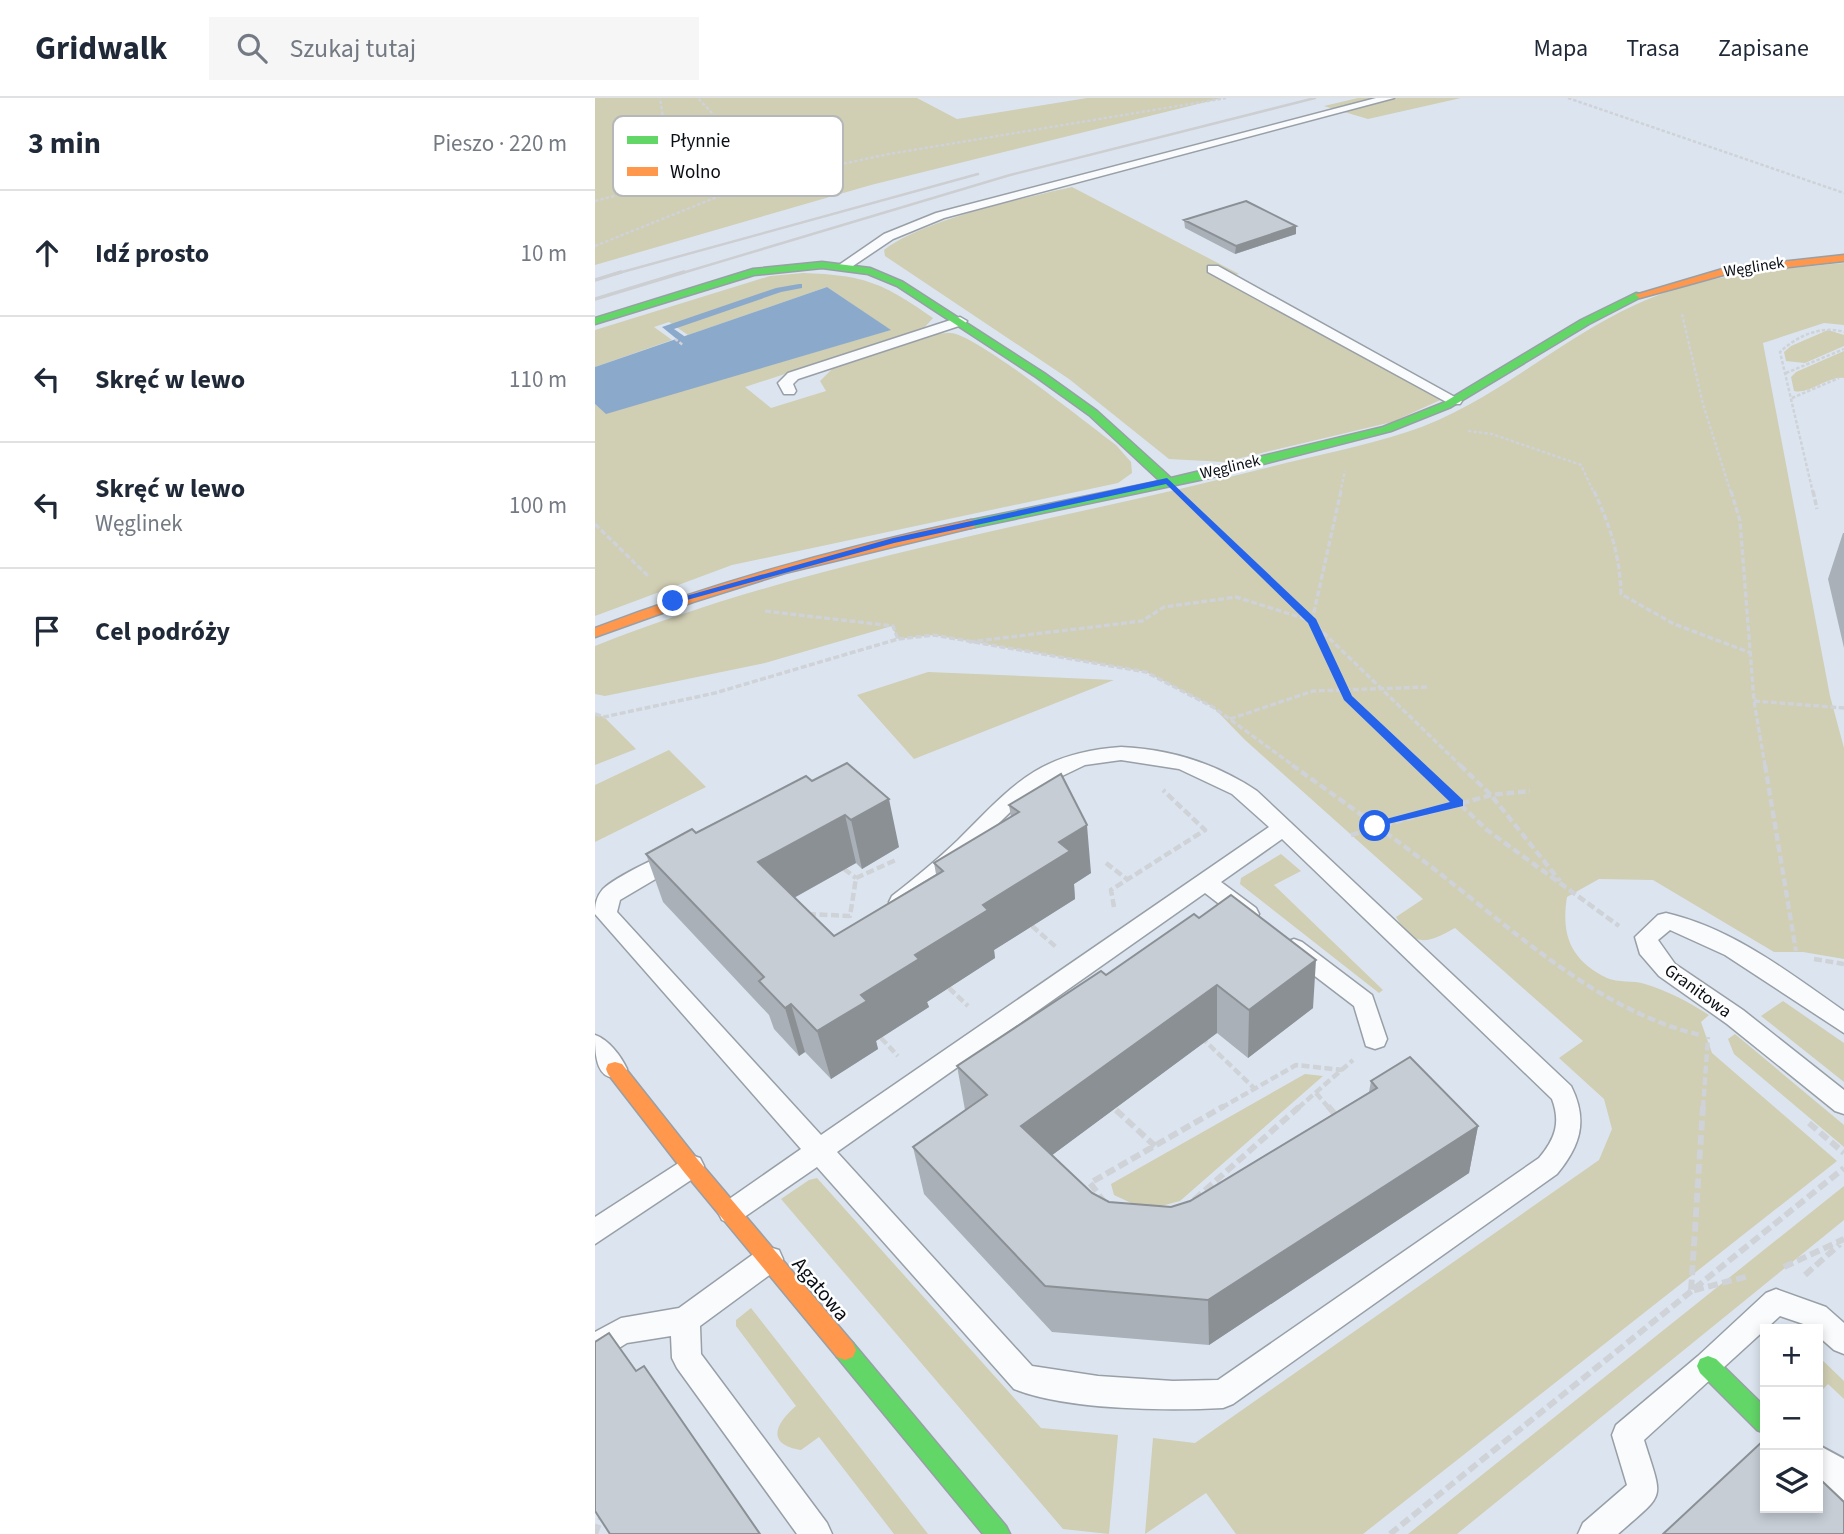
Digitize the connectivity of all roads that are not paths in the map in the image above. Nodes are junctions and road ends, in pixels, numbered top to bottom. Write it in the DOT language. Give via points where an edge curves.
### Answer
graph roads {
  1 [pos="1389,98"];
  2 [pos="1844,258"];
  3 [pos="842,267"];
  4 [pos="1213,269"];
  5 [pos="595,321"];
  6 [pos="960,321"];
  7 [pos="789,391"];
  8 [pos="1455,401"];
  9 [pos="1167,481"];
  10 [pos="595,634"];
  11 [pos="1284,827"];
  12 [pos="704,842"];
  13 [pos="1205,881"];
  14 [pos="882,917"];
  15 [pos="1844,1024"];
  16 [pos="1375,1040"];
  17 [pos="595,1045"];
  18 [pos="615,1069"];
  19 [pos="1844,1104"];
  20 [pos="818,1150"];
  21 [pos="691,1166"];
  22 [pos="730,1212"];
  23 [pos="596,1229"];
  24 [pos="769,1259"];
  25 [pos="685,1320"];
  26 [pos="1844,1341"];
  27 [pos="595,1349"];
  28 [pos="1708,1366"];
  29 [pos="1760,1417"];
  30 [pos="1823,1478"];
  31 [pos="1844,1499"];
  32 [pos="816,1534"];
  33 [pos="998,1534"];
  34 [pos="1594,1534"];
  1 -- 3 [label="lane" via="1233,135 944,214 884,237"];
  2 -- 8 [label="street, Węglinek" via="1783,262 1675,283 1612,307"];
  3 -- 5 [label="street" via="805,265 753,272"];
  3 -- 6 [label="street" via="889,277"];
  4 -- 8 [label="lane"];
  6 -- 7 [label="lane" via="793,376 785,383"];
  6 -- 9 [label="street" via="1093,413"];
  8 -- 9 [label="street, Węglinek" via="1412,421"];
  9 -- 10 [label="street, Węglinek" via="831,557 673,601"];
  11 -- 13 [label="lane"];
  11 -- 14 [label="lane" via="1226,779 1197,766 1125,753 1081,758 1059,766 1011,797 963,848"];
  11 -- 20 [label="lane" via="1562,1093 1570,1111 1571,1133 1548,1166 1223,1394 1108,1394 1024,1380"];
  12 -- 20 [label="lane" via="612,894 606,914"];
  13 -- 16 [label="lane" via="1364,1001"];
  13 -- 20 [label="lane"];
  15 -- 19 [label="lane, Granitowa" via="1734,951 1684,924 1666,922 1646,937 1648,948 1667,970 1735,1017"];
  17 -- 18 [label="lane"];
  18 -- 21 [label="street, Agatowa"];
  20 -- 22 [label="lane"];
  21 -- 22 [label="street, Agatowa"];
  21 -- 23 [label="lane"];
  22 -- 24 [label="street, Agatowa"];
  24 -- 25 [label="lane"];
  24 -- 33 [label="street, Agatowa"];
  25 -- 27 [label="lane" via="621,1331"];
  25 -- 32 [label="lane" via="687,1358"];
  26 -- 28 [label="lane" via="1816,1316 1776,1302"];
  28 -- 29 [label="street"];
  28 -- 34 [label="lane" via="1627,1435 1643,1491"];
  30 -- 31 [label="street"];
}
